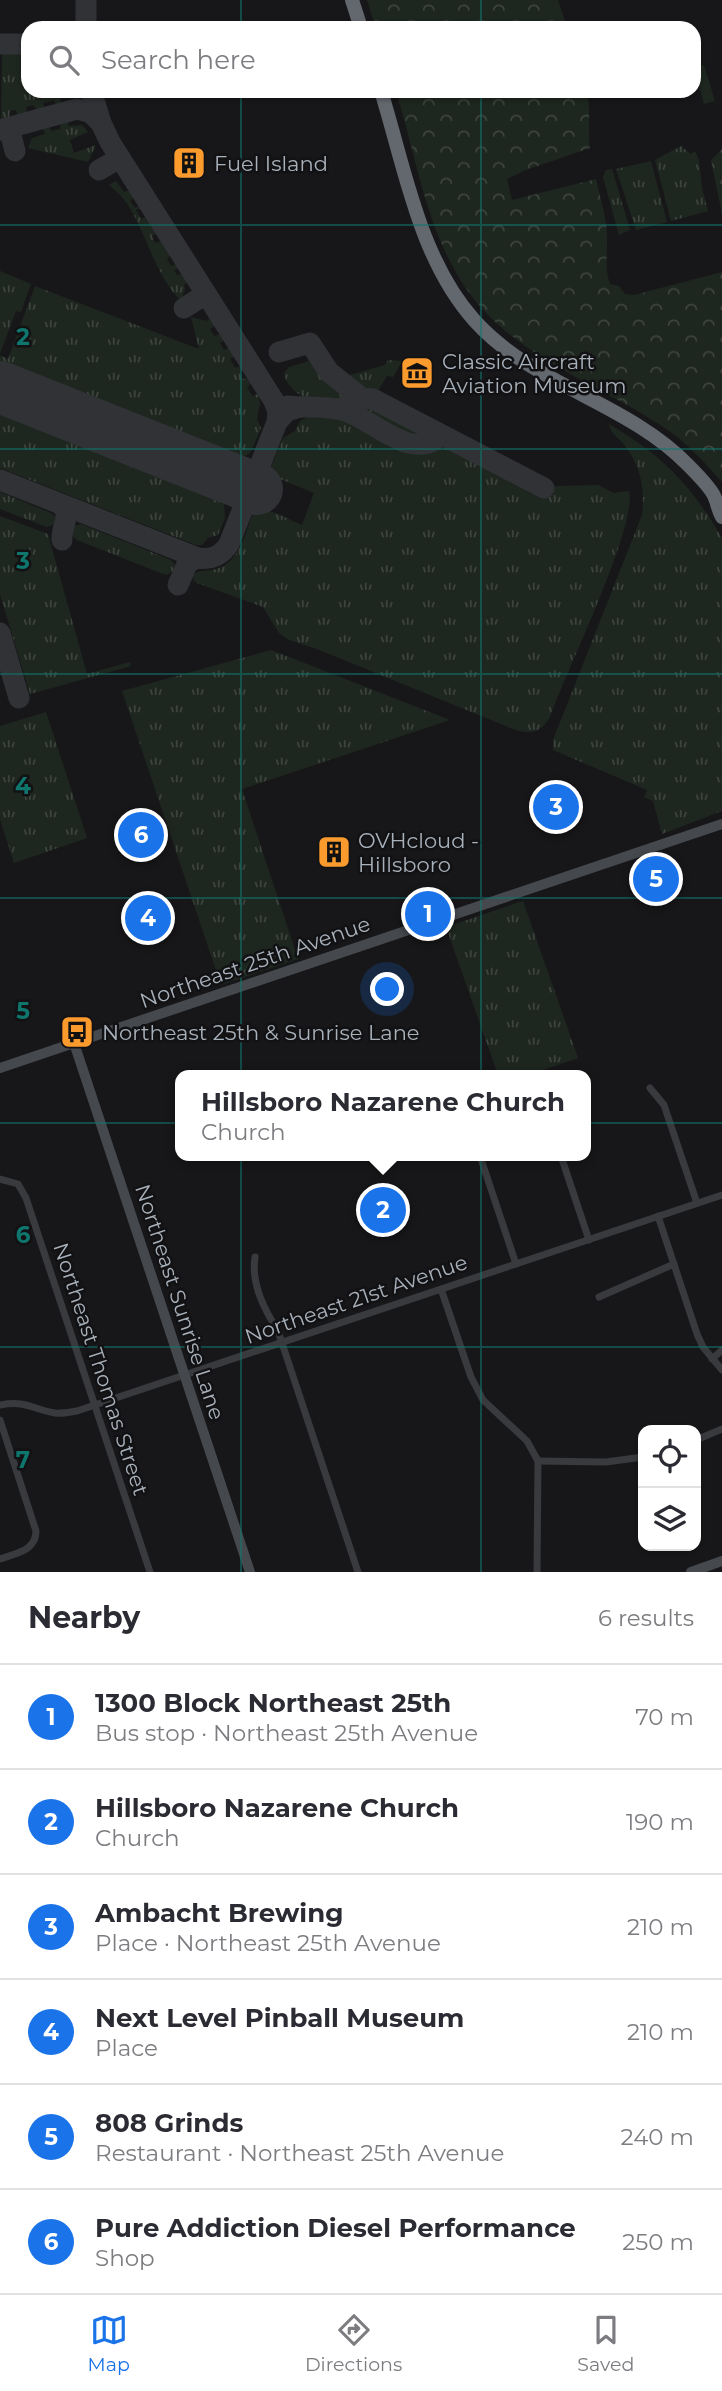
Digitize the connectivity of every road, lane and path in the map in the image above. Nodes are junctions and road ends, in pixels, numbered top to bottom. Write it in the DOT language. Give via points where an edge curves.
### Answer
graph roads {
  1 [pos="352,0"];
  2 [pos="359,21"];
  3 [pos="383,98"];
  4 [pos="719,499"];
  5 [pos="722,517"];
  6 [pos="722,824"];
  7 [pos="74,1043"];
  8 [pos="0,1068"];
  9 [pos="650,1088"];
  10 [pos="482,1161"];
  11 [pos="563,1161"];
  12 [pos="0,1178"];
  13 [pos="722,1195"];
  14 [pos="697,1203"];
  15 [pos="658,1216"];
  16 [pos="589,1240"];
  17 [pos="255,1257"];
  18 [pos="516,1264"];
  19 [pos="674,1264"];
  20 [pos="441,1289"];
  21 [pos="599,1297"];
  22 [pos="282,1343"];
  23 [pos="722,1350"];
  24 [pos="712,1359"];
  25 [pos="722,1370"];
  26 [pos="184,1375"];
  27 [pos="0,1405"];
  28 [pos="94,1405"];
  29 [pos="0,1420"];
  30 [pos="722,1429"];
  31 [pos="701,1438"];
  32 [pos="638,1458"];
  33 [pos="538,1461"];
  34 [pos="0,1559"];
  35 [pos="722,1561"];
  36 [pos="150,1572"];
  37 [pos="250,1572"];
  38 [pos="358,1572"];
  39 [pos="537,1572"];
  40 [pos="691,1572"];
  1 -- 2 [label="highway"];
  3 -- 4 [label="highway" via="424,234 447,282 473,319 541,373 652,434"];
  4 -- 5 [label="highway" via="715,506"];
  6 -- 7 [label="main road, Northeast 25th Avenue"];
  7 -- 8 [label="main road, Northeast 25th Avenue"];
  7 -- 26 [label="main road, Northeast Sunrise Lane"];
  9 -- 14 [label="street" via="664,1105"];
  10 -- 18 [label="street"];
  11 -- 16 [label="street"];
  12 -- 28 [label="street, Northeast Thomas Street" via="23,1190"];
  13 -- 14 [label="street, Northeast 21st Avenue"];
  14 -- 15 [label="street, Northeast 21st Avenue"];
  15 -- 16 [label="street, Northeast 21st Avenue"];
  15 -- 19 [label="street"];
  16 -- 18 [label="street, Northeast 21st Avenue"];
  17 -- 22 [label="street" via="253,1272"];
  18 -- 20 [label="street, Northeast 21st Avenue"];
  19 -- 21 [label="street"];
  19 -- 24 [label="street" via="697,1334"];
  20 -- 22 [label="street, Northeast 21st Avenue"];
  20 -- 33 [label="street" via="483,1400 527,1441"];
  22 -- 26 [label="street, Northeast 21st Avenue"];
  22 -- 38 [label="street"];
  23 -- 24 [label="street"];
  24 -- 25 [label="street"];
  26 -- 28 [label="street, Northeast 21st Avenue"];
  26 -- 37 [label="main road, Northeast Sunrise Lane"];
  27 -- 28 [label="street, Northeast 21st Avenue" via="16,1402 56,1414"];
  28 -- 36 [label="street, Northeast Thomas Street"];
  29 -- 34 [label="street" via="36,1531 27,1550"];
  30 -- 31 [label="street"];
  32 -- 33 [label="street"];
  33 -- 39 [label="street"];
  35 -- 40 [label="main road"];
}
